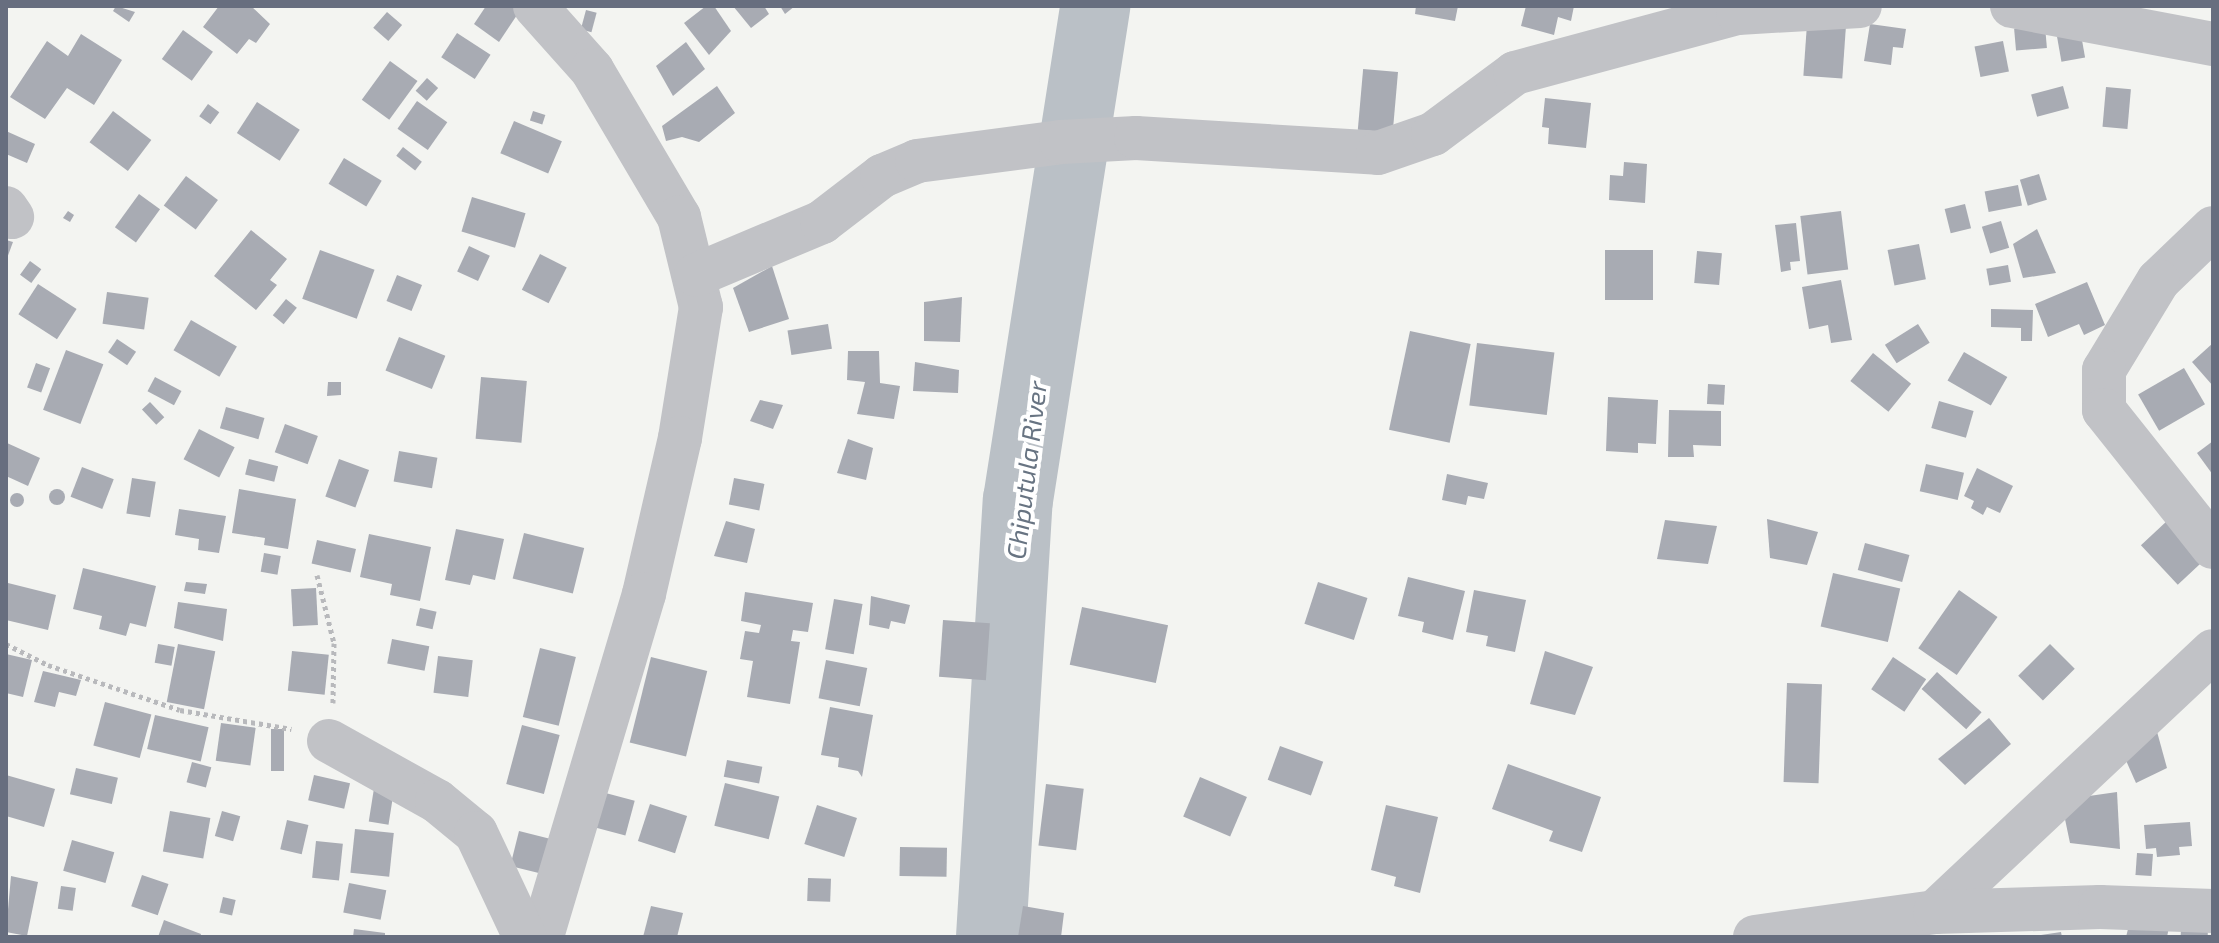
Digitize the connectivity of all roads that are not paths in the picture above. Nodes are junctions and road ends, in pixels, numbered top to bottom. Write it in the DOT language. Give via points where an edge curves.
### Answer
graph roads {
  1 [pos="535,6"];
  2 [pos="1860,6"];
  3 [pos="2012,6"];
  4 [pos="1739,10"];
  5 [pos="2213,44"];
  6 [pos="2213,228"];
  7 [pos="696,275"];
  8 [pos="2213,547"];
  9 [pos="2213,651"];
  10 [pos="329,741"];
  11 [pos="2213,911"];
  12 [pos="1935,912"];
  13 [pos="2102,922"];
  14 [pos="525,937"];
  15 [pos="542,937"];
  16 [pos="1755,937"];
  1 -- 7 [label="street" via="592,70 679,217"];
  2 -- 4 [label="street"];
  3 -- 5 [label="street"];
  4 -- 7 [label="street" via="1515,73 1433,134 1378,153 1136,138 917,161 882,176 822,222"];
  6 -- 8 [label="street" via="2158,281 2104,370 2104,410"];
  7 -- 15 [label="street" via="701,307 680,438 644,594"];
  9 -- 12 [label="street"];
  10 -- 14 [label="street" via="437,801 476,833"];
  11 -- 13 [label="street"];
  12 -- 13 [label="street"];
  12 -- 16 [label="street"];
}
